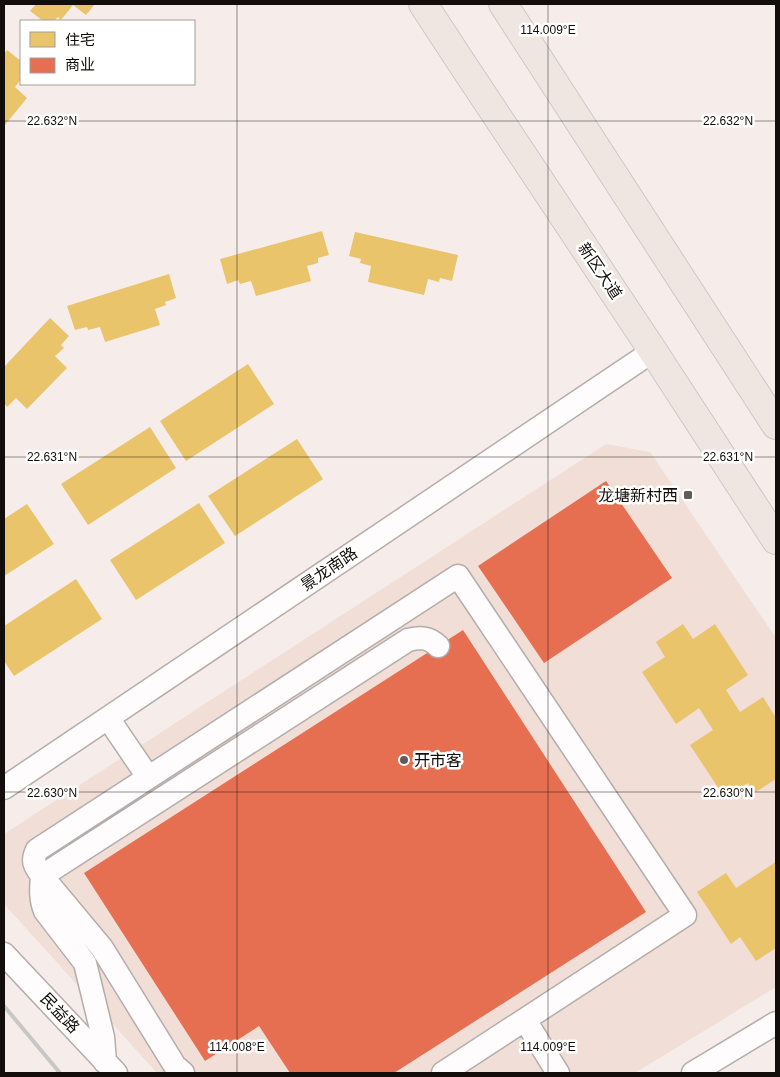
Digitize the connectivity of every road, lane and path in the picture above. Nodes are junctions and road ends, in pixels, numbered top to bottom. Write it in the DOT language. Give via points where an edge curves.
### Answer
graph roads {
  1 [pos="423,4"];
  2 [pos="503,4"];
  3 [pos="653,351"];
  4 [pos="776,425"];
  5 [pos="776,540"];
  6 [pos="438,646"];
  7 [pos="108,718"];
  8 [pos="148,777"];
  9 [pos="4,788"];
  10 [pos="42,876"];
  11 [pos="4,954"];
  12 [pos="525,1020"];
  13 [pos="776,1023"];
  14 [pos="110,1067"];
  15 [pos="449,1072"];
  16 [pos="183,1073"];
  17 [pos="558,1073"];
  18 [pos="693,1073"];
  1 -- 3 [label="main road, 新区大道"];
  2 -- 4 [label="main road"];
  3 -- 5 [label="main road, 新区大道"];
  3 -- 7 [label="street, 景龙南路"];
  6 -- 10 [label="street" via="427,638 408,640"];
  7 -- 8 [label="street"];
  7 -- 9 [label="street, 景龙南路"];
  8 -- 10 [label="street" via="37,850 34,864"];
  8 -- 12 [label="street" via="458,576 686,915"];
  10 -- 14 [label="street" via="40,893 45,911 85,963"];
  10 -- 16 [label="street" via="102,948 175,1066"];
  11 -- 14 [label="street, 民益路"];
  12 -- 15 [label="street"];
  12 -- 17 [label="street"];
  13 -- 18 [label="street"];
}
